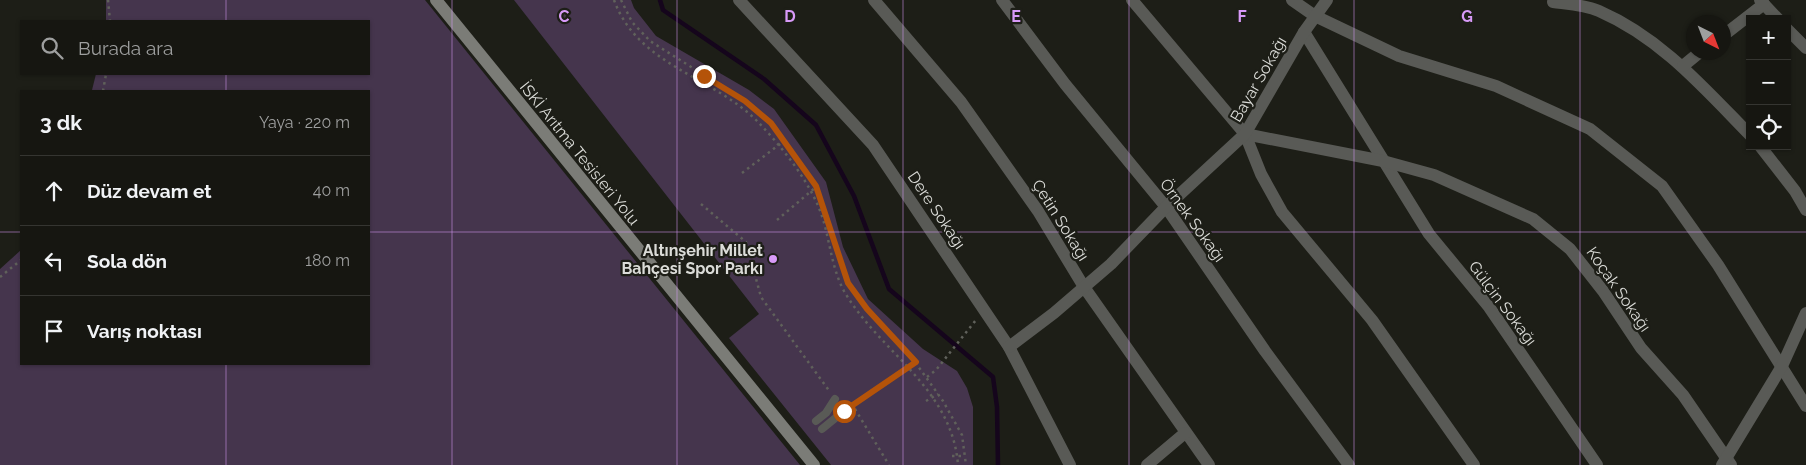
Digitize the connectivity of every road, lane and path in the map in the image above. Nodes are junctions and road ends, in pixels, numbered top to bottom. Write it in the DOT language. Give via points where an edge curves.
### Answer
graph roads {
  1 [pos="108,0"];
  2 [pos="436,0"];
  3 [pos="614,0"];
  4 [pos="621,0"];
  5 [pos="738,0"];
  6 [pos="874,0"];
  7 [pos="1002,0"];
  8 [pos="1132,0"];
  9 [pos="1292,0"];
  10 [pos="1328,0"];
  11 [pos="1555,0"];
  12 [pos="1762,2"];
  13 [pos="1774,15"];
  14 [pos="1315,16"];
  15 [pos="110,20"];
  16 [pos="1731,29"];
  17 [pos="1304,32"];
  18 [pos="1791,32"];
  19 [pos="1806,48"];
  20 [pos="1690,60"];
  21 [pos="1683,66"];
  22 [pos="106,75"];
  23 [pos="103,90"];
  24 [pos="1746,131"];
  25 [pos="1246,134"];
  26 [pos="784,141"];
  27 [pos="778,145"];
  28 [pos="1763,150"];
  29 [pos="1383,161"];
  30 [pos="742,173"];
  31 [pos="816,186"];
  32 [pos="811,191"];
  33 [pos="701,204"];
  34 [pos="1166,207"];
  35 [pos="1806,210"];
  36 [pos="777,220"];
  37 [pos="20,261"];
  38 [pos="0,277"];
  39 [pos="1084,287"];
  40 [pos="1806,312"];
  41 [pos="971,325"];
  42 [pos="1008,347"];
  43 [pos="916,362"];
  44 [pos="910,366"];
  45 [pos="1782,366"];
  46 [pos="927,377"];
  47 [pos="938,394"];
  48 [pos="932,398"];
  49 [pos="835,399"];
  50 [pos="926,401"];
  51 [pos="853,406"];
  52 [pos="1806,406"];
  53 [pos="844,411"];
  54 [pos="816,421"];
  55 [pos="822,429"];
  56 [pos="1185,433"];
  57 [pos="952,456"];
  58 [pos="957,456"];
  59 [pos="965,456"];
  60 [pos="1727,463"];
  61 [pos="814,465"];
  62 [pos="889,465"];
  63 [pos="958,465"];
  64 [pos="966,465"];
  65 [pos="1070,465"];
  66 [pos="1147,465"];
  67 [pos="1209,465"];
  68 [pos="1349,465"];
  69 [pos="1474,465"];
  70 [pos="1597,465"];
  1 -- 15 [label="path"];
  2 -- 61 [label="main road, İSKİ Arıtma Tesisleri Yolu"];
  3 -- 27 [label="path" via="625,23 642,43 664,61 744,110"];
  4 -- 26 [label="path" via="632,22 650,41 745,101 771,123"];
  5 -- 42 [label="street, Dere Sokağı" via="873,145"];
  6 -- 39 [label="street, Çetin Sokağı" via="961,102 1038,211"];
  7 -- 34 [label="street, Örnek Sokağı" via="1065,84"];
  8 -- 25 [label="street"];
  9 -- 14 [label="street"];
  10 -- 14 [label="street, Bayar Sokağı"];
  11 -- 21 [label="street" via="1598,10 1646,37"];
  12 -- 13 [label="street"];
  12 -- 16 [label="street"];
  14 -- 17 [label="street, Bayar Sokağı"];
  14 -- 45 [label="street" via="1399,56 1496,86 1590,129 1662,186 1718,265"];
  17 -- 25 [label="street, Bayar Sokağı"];
  17 -- 29 [label="street, Gülçin Sokağı"];
  18 -- 19 [label="street"];
  20 -- 21 [label="street"];
  21 -- 24 [label="street"];
  22 -- 23 [label="path"];
  25 -- 29 [label="street, Koçak Sokağı"];
  25 -- 34 [label="street, Bayar Sokağı"];
  25 -- 69 [label="street" via="1261,174 1282,212 1372,320"];
  26 -- 27 [label="path"];
  26 -- 31 [label="path"];
  27 -- 30 [label="path"];
  27 -- 32 [label="path"];
  28 -- 35 [label="street"];
  29 -- 60 [label="street, Koçak Sokağı" via="1434,176 1533,219 1570,249 1604,291 1641,348 1683,395"];
  29 -- 70 [label="street, Gülçin Sokağı" via="1429,234 1489,308"];
  31 -- 32 [label="path"];
  31 -- 43 [label="path" via="848,283 867,309"];
  32 -- 36 [label="path"];
  32 -- 44 [label="path" via="820,209 832,260 845,292 874,329"];
  33 -- 49 [label="path" via="746,242 761,297"];
  34 -- 39 [label="street, Bayar Sokağı"];
  34 -- 68 [label="street, Örnek Sokağı"];
  37 -- 38 [label="path"];
  39 -- 42 [label="street, Bayar Sokağı"];
  39 -- 56 [label="street, Çetin Sokağı"];
  40 -- 45 [label="street"];
  41 -- 46 [label="path"];
  42 -- 65 [label="street, Dere Sokağı"];
  43 -- 44 [label="path"];
  43 -- 46 [label="path"];
  44 -- 48 [label="path"];
  44 -- 51 [label="path"];
  45 -- 52 [label="street"];
  45 -- 60 [label="street"];
  46 -- 47 [label="path"];
  47 -- 48 [label="path"];
  47 -- 59 [label="path" via="962,435"];
  48 -- 50 [label="path"];
  48 -- 58 [label="path" via="952,432"];
  49 -- 54 [label="lane"];
  51 -- 53 [label="path"];
  51 -- 62 [label="path"];
  53 -- 55 [label="lane"];
  56 -- 66 [label="street"];
  56 -- 67 [label="street, Çetin Sokağı"];
  57 -- 58 [label="path"];
  58 -- 59 [label="path"];
  58 -- 63 [label="path"];
  59 -- 64 [label="path"];
}
